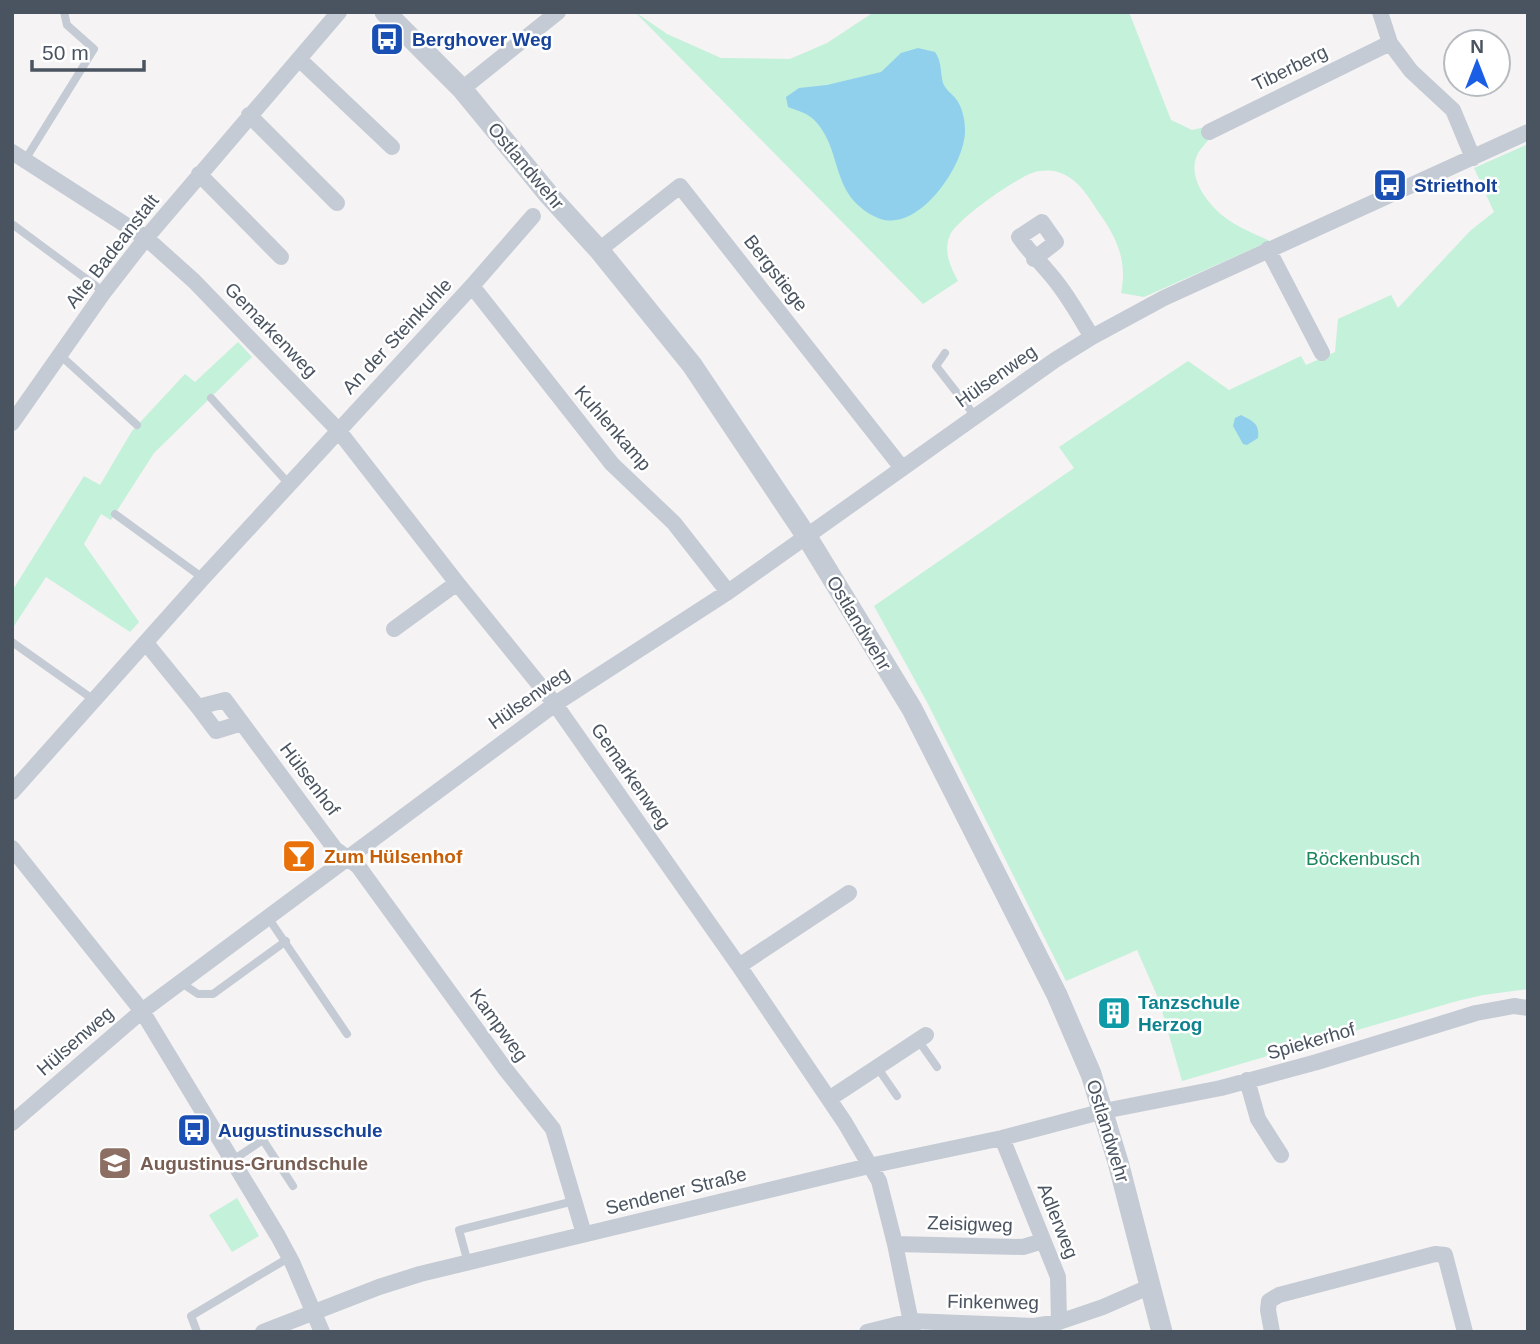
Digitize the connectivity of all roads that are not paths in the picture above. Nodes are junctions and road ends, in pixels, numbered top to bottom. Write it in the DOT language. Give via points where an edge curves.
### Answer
graph roads {
  1 [pos="64,12"];
  2 [pos="340,12"];
  3 [pos="385,12"];
  4 [pos="558,12"];
  5 [pos="1380,12"];
  6 [pos="1390,44"];
  7 [pos="299,59"];
  8 [pos="462,89"];
  9 [pos="249,115"];
  10 [pos="1209,132"];
  11 [pos="1528,132"];
  12 [pos="392,147"];
  13 [pos="19,156"];
  14 [pos="1473,158"];
  15 [pos="199,174"];
  16 [pos="337,203"];
  17 [pos="534,216"];
  18 [pos="12,225"];
  19 [pos="146,238"];
  20 [pos="1268,249"];
  21 [pos="599,250"];
  22 [pos="282,257"];
  23 [pos="1034,258"];
  24 [pos="472,286"];
  25 [pos="104,292"];
  26 [pos="1092,337"];
  27 [pos="945,353"];
  28 [pos="1322,353"];
  29 [pos="60,355"];
  30 [pos="211,398"];
  31 [pos="975,416"];
  32 [pos="12,423"];
  33 [pos="137,425"];
  34 [pos="338,430"];
  35 [pos="902,468"];
  36 [pos="289,484"];
  37 [pos="115,514"];
  38 [pos="807,537"];
  39 [pos="203,578"];
  40 [pos="457,583"];
  41 [pos="728,592"];
  42 [pos="394,629"];
  43 [pos="12,642"];
  44 [pos="146,643"];
  45 [pos="94,700"];
  46 [pos="555,704"];
  47 [pos="198,707"];
  48 [pos="242,723"];
  49 [pos="12,792"];
  50 [pos="12,848"];
  51 [pos="347,856"];
  52 [pos="849,892"];
  53 [pos="267,916"];
  54 [pos="286,941"];
  55 [pos="739,966"];
  56 [pos="180,982"];
  57 [pos="1528,1008"];
  58 [pos="142,1011"];
  59 [pos="347,1034"];
  60 [pos="922,1037"];
  61 [pos="877,1067"];
  62 [pos="937,1067"];
  63 [pos="1247,1080"];
  64 [pos="897,1096"];
  65 [pos="829,1099"];
  66 [pos="1104,1111"];
  67 [pos="12,1123"];
  68 [pos="1003,1138"];
  69 [pos="1281,1155"];
  70 [pos="233,1160"];
  71 [pos="869,1166"];
  72 [pos="293,1186"];
  73 [pos="574,1201"];
  74 [pos="584,1234"];
  75 [pos="1043,1241"];
  76 [pos="895,1244"];
  77 [pos="290,1257"];
  78 [pos="468,1263"];
  79 [pos="1151,1286"];
  80 [pos="315,1312"];
  81 [pos="1059,1322"];
  82 [pos="912,1326"];
  83 [pos="197,1332"];
  84 [pos="263,1332"];
  85 [pos="322,1332"];
  86 [pos="867,1332"];
  87 [pos="1162,1332"];
  88 [pos="1272,1332"];
  89 [pos="1465,1332"];
  1 -- 13 [label="lane" via="66,25 94,49"];
  2 -- 7 [label="street, Alte Badeanstalt"];
  3 -- 8 [label="street, Ostlandwehr"];
  4 -- 8 [label="street"];
  5 -- 6 [label="street"];
  6 -- 10 [label="street, Tiberberg"];
  6 -- 14 [label="street" via="1453,110"];
  7 -- 9 [label="street, Alte Badeanstalt"];
  7 -- 12 [label="street"];
  8 -- 21 [label="street, Ostlandwehr"];
  9 -- 15 [label="street, Alte Badeanstalt"];
  9 -- 16 [label="street"];
  11 -- 14 [label="street, Hülsenweg"];
  13 -- 19 [label="street, Gemarkenweg"];
  14 -- 20 [label="street, Hülsenweg"];
  15 -- 19 [label="street, Alte Badeanstalt"];
  15 -- 22 [label="street"];
  17 -- 24 [label="street, An der Steinkuhle"];
  18 -- 25 [label="lane"];
  19 -- 25 [label="street, Alte Badeanstalt"];
  19 -- 34 [label="street, Gemarkenweg" via="194,281"];
  20 -- 26 [label="street, Hülsenweg"];
  20 -- 28 [label="street"];
  21 -- 35 [label="street, Bergstiege" via="680,186"];
  21 -- 38 [label="street, Ostlandwehr" via="692,365"];
  23 -- 26 [label="street" via="1060,286"];
  24 -- 34 [label="street, An der Steinkuhle"];
  24 -- 41 [label="street, Kuhlenkamp" via="612,464 674,523"];
  25 -- 29 [label="street, Alte Badeanstalt"];
  26 -- 31 [label="street, Hülsenweg"];
  27 -- 31 [label="lane" via="936,366"];
  29 -- 32 [label="street, Alte Badeanstalt"];
  29 -- 33 [label="lane"];
  30 -- 36 [label="lane"];
  31 -- 35 [label="street, Hülsenweg"];
  34 -- 36 [label="street, An der Steinkuhle"];
  34 -- 40 [label="street, Gemarkenweg"];
  35 -- 38 [label="street, Hülsenweg"];
  36 -- 39 [label="street, An der Steinkuhle"];
  37 -- 39 [label="lane"];
  38 -- 41 [label="street, Hülsenweg"];
  38 -- 66 [label="street, Ostlandwehr" via="912,709 1057,995"];
  39 -- 44 [label="street, An der Steinkuhle"];
  40 -- 42 [label="street"];
  40 -- 46 [label="street, Gemarkenweg"];
  41 -- 46 [label="street, Hülsenweg"];
  43 -- 45 [label="lane"];
  44 -- 45 [label="street, An der Steinkuhle"];
  44 -- 47 [label="street"];
  45 -- 49 [label="street, An der Steinkuhle"];
  46 -- 51 [label="street, Hülsenweg"];
  46 -- 55 [label="street, Gemarkenweg"];
  47 -- 48 [label="street, Hülsenhof" via="225,700"];
  47 -- 48 [label="street" via="216,731"];
  48 -- 51 [label="street, Hülsenhof" via="335,849"];
  50 -- 58 [label="street"];
  51 -- 53 [label="street, Hülsenweg"];
  51 -- 73 [label="street, Kampweg" via="553,1129"];
  52 -- 55 [label="street"];
  53 -- 54 [label="lane"];
  53 -- 56 [label="street, Hülsenweg"];
  54 -- 56 [label="lane" via="213,994 198,994"];
  54 -- 59 [label="lane"];
  55 -- 65 [label="street, Gemarkenweg"];
  56 -- 58 [label="street, Hülsenweg"];
  57 -- 63 [label="street, Spiekerhof" via="1476,1013"];
  58 -- 67 [label="street, Hülsenweg"];
  58 -- 70 [label="street"];
  60 -- 61 [label="street"];
  60 -- 62 [label="lane"];
  61 -- 64 [label="lane"];
  61 -- 65 [label="street"];
  63 -- 66 [label="street, Spiekerhof"];
  63 -- 69 [label="street" via="1258,1119"];
  65 -- 71 [label="street, Gemarkenweg"];
  66 -- 68 [label="street, Sendener Straße"];
  66 -- 79 [label="street, Ostlandwehr"];
  68 -- 71 [label="street, Sendener Straße"];
  68 -- 75 [label="street, Adlerweg"];
  70 -- 72 [label="lane" via="263,1140"];
  70 -- 77 [label="street"];
  71 -- 74 [label="street, Sendener Straße"];
  71 -- 76 [label="street, Gemarkenweg" via="879,1181"];
  73 -- 74 [label="street, Kampweg"];
  73 -- 78 [label="lane" via="459,1230"];
  74 -- 78 [label="street, Sendener Straße"];
  75 -- 76 [label="street, Zeisigweg" via="1023,1247"];
  75 -- 81 [label="street, Adlerweg" via="1058,1277"];
  76 -- 82 [label="street, Gemarkenweg"];
  77 -- 80 [label="street"];
  77 -- 83 [label="lane" via="191,1316"];
  78 -- 80 [label="street, Sendener Straße" via="379,1287"];
  79 -- 81 [label="street, Finkenweg"];
  79 -- 87 [label="street, Ostlandwehr"];
  80 -- 84 [label="street, Sendener Straße"];
  80 -- 85 [label="street"];
  81 -- 82 [label="street, Finkenweg"];
  82 -- 86 [label="street, Finkenweg"];
  88 -- 89 [label="street" via="1269,1301 1279,1295 1435,1254 1445,1255"];
}
